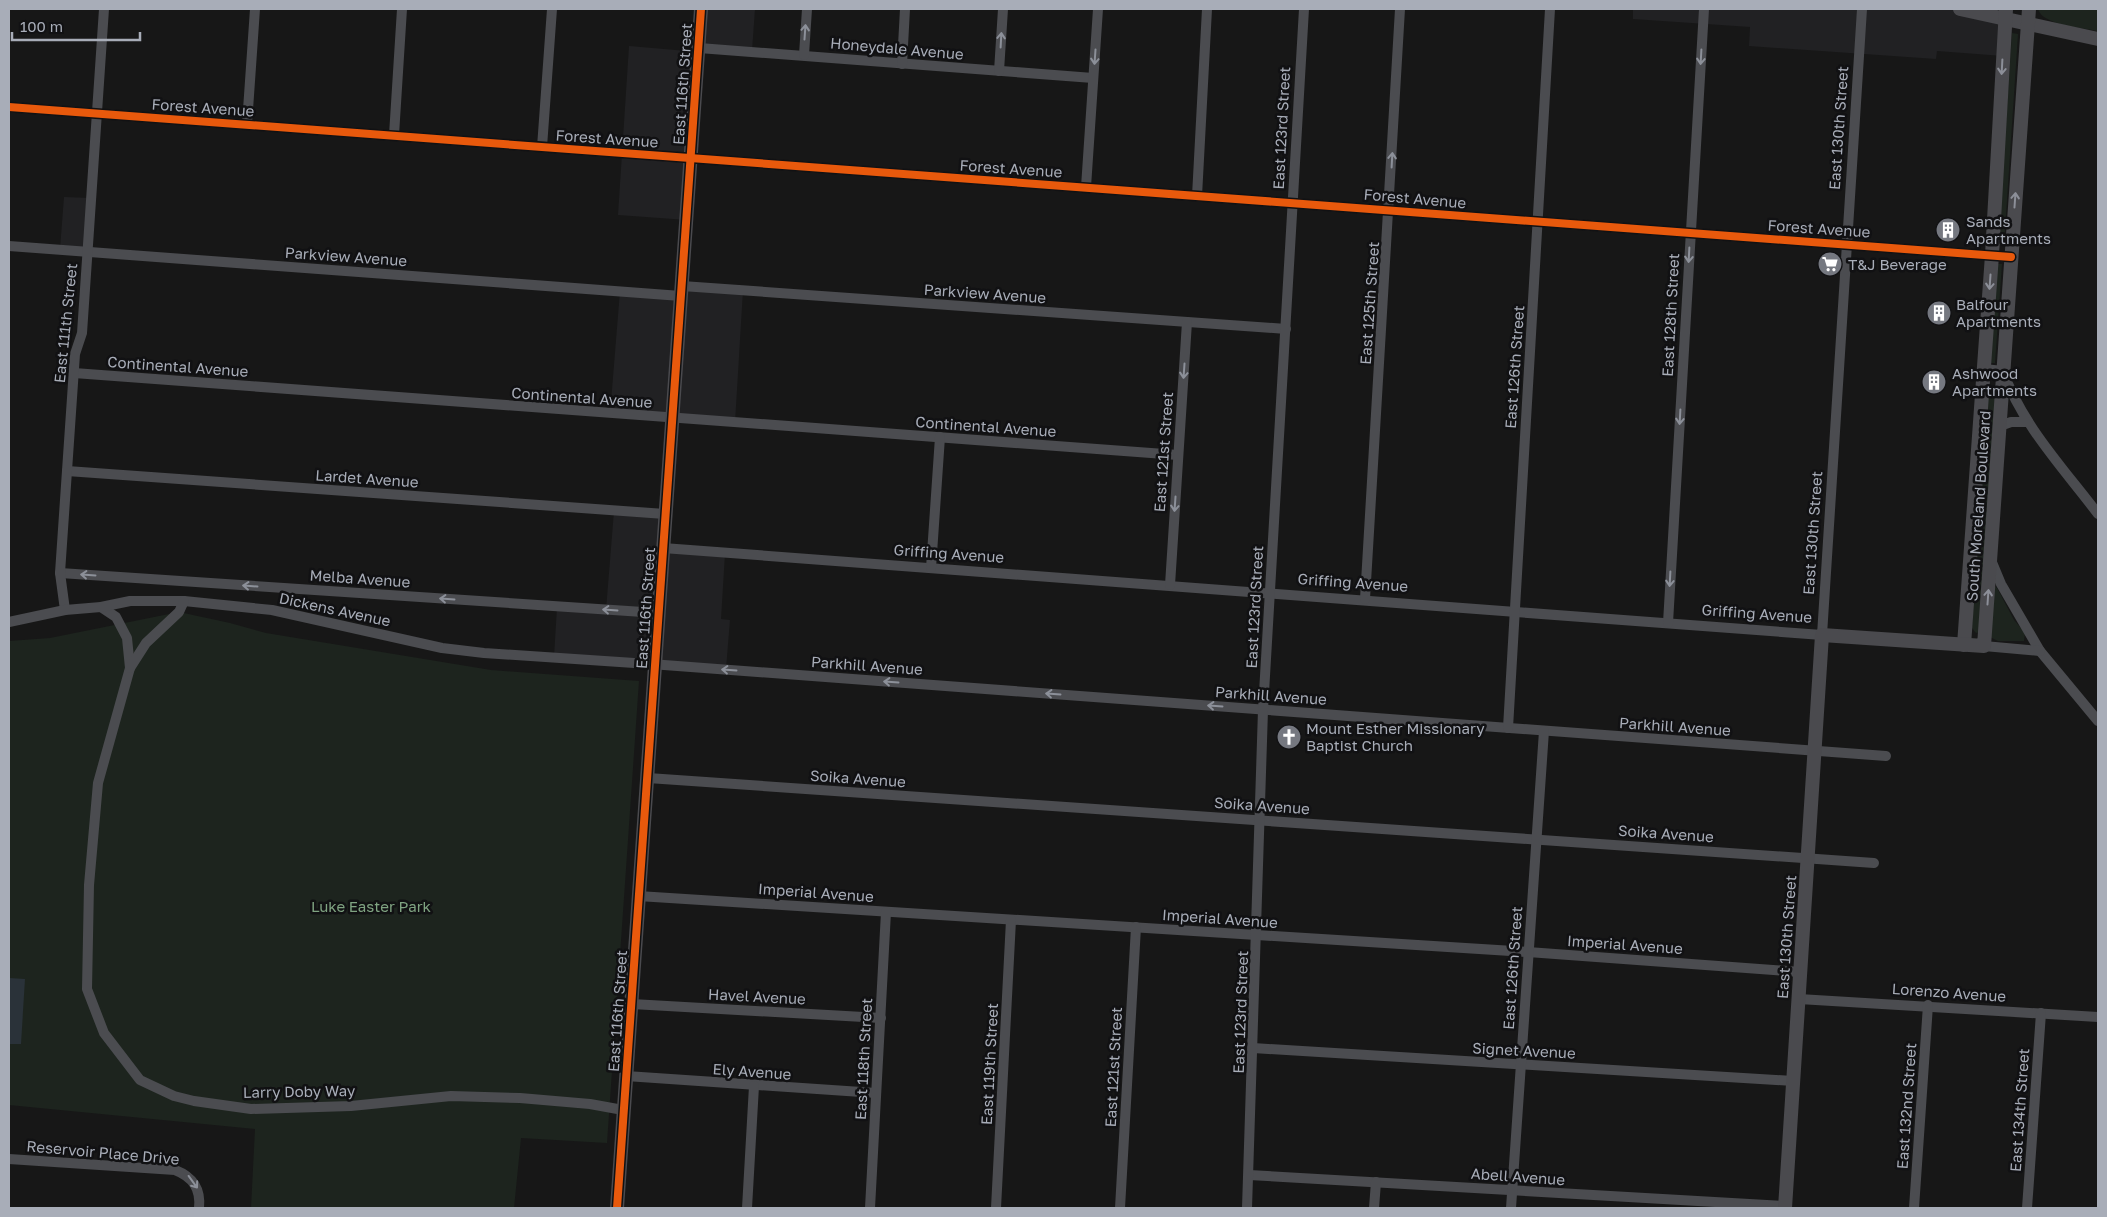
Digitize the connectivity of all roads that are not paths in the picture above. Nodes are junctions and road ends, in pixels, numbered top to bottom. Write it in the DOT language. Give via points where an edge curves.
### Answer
graph roads {
  1 [pos="104,9"];
  2 [pos="255,9"];
  3 [pos="402,9"];
  4 [pos="552,9"];
  5 [pos="701,9"];
  6 [pos="807,9"];
  7 [pos="905,9"];
  8 [pos="1003,9"];
  9 [pos="1098,9"];
  10 [pos="1207,9"];
  11 [pos="1304,9"];
  12 [pos="1400,9"];
  13 [pos="1550,9"];
  14 [pos="1704,9"];
  15 [pos="1862,9"];
  16 [pos="1960,9"];
  17 [pos="2029,9"];
  18 [pos="2005,14"];
  19 [pos="2028,24"];
  20 [pos="2098,39"];
  21 [pos="699,48"];
  22 [pos="804,55"];
  23 [pos="902,64"];
  24 [pos="999,71"];
  25 [pos="1093,78"];
  26 [pos="9,107"];
  27 [pos="97,112"];
  28 [pos="247,124"];
  29 [pos="394,135"];
  30 [pos="542,147"];
  31 [pos="691,158"];
  32 [pos="1086,187"];
  33 [pos="1197,196"];
  34 [pos="1292,202"];
  35 [pos="1390,209"];
  36 [pos="1538,222"];
  37 [pos="1690,233"];
  38 [pos="1847,244"];
  39 [pos="9,246"];
  40 [pos="87,251"];
  41 [pos="1992,255"];
  42 [pos="2011,257"];
  43 [pos="682,291"];
  44 [pos="1187,322"];
  45 [pos="1286,329"];
  46 [pos="1984,369"];
  47 [pos="2003,371"];
  48 [pos="74,373"];
  49 [pos="673,419"];
  50 [pos="2028,422"];
  51 [pos="2000,426"];
  52 [pos="940,438"];
  53 [pos="1178,455"];
  54 [pos="67,471"];
  55 [pos="2096,509"];
  56 [pos="665,514"];
  57 [pos="663,548"];
  58 [pos="1990,559"];
  59 [pos="931,568"];
  60 [pos="60,573"];
  61 [pos="1170,585"];
  62 [pos="1269,593"];
  63 [pos="1365,599"];
  64 [pos="184,601"];
  65 [pos="102,607"];
  66 [pos="65,610"];
  67 [pos="1514,611"];
  68 [pos="658,613"];
  69 [pos="9,622"];
  70 [pos="1668,623"];
  71 [pos="1822,635"];
  72 [pos="1964,645"];
  73 [pos="1984,646"];
  74 [pos="2040,651"];
  75 [pos="655,664"];
  76 [pos="130,668"];
  77 [pos="1263,710"];
  78 [pos="2098,721"];
  79 [pos="1508,728"];
  80 [pos="1544,731"];
  81 [pos="1814,751"];
  82 [pos="1886,756"];
  83 [pos="648,778"];
  84 [pos="1261,820"];
  85 [pos="1538,839"];
  86 [pos="1808,858"];
  87 [pos="1874,862"];
  88 [pos="638,896"];
  89 [pos="886,912"];
  90 [pos="1011,920"];
  91 [pos="1136,927"];
  92 [pos="1257,936"];
  93 [pos="1528,952"];
  94 [pos="1800,972"];
  95 [pos="1798,999"];
  96 [pos="632,1004"];
  97 [pos="1928,1005"];
  98 [pos="2041,1013"];
  99 [pos="2098,1017"];
  100 [pos="881,1018"];
  101 [pos="1254,1048"];
  102 [pos="1520,1065"];
  103 [pos="626,1076"];
  104 [pos="1793,1081"];
  105 [pos="754,1086"];
  106 [pos="876,1093"];
  107 [pos="624,1110"];
  108 [pos="9,1159"];
  109 [pos="1248,1175"];
  110 [pos="1376,1182"];
  111 [pos="1512,1190"];
  112 [pos="1650,1204"];
  113 [pos="1785,1207"];
  114 [pos="199,1208"];
  115 [pos="618,1208"];
  116 [pos="747,1208"];
  117 [pos="870,1208"];
  118 [pos="996,1208"];
  119 [pos="1120,1208"];
  120 [pos="1247,1208"];
  121 [pos="1374,1208"];
  122 [pos="1511,1208"];
  123 [pos="1914,1208"];
  124 [pos="2027,1208"];
  1 -- 27 [label="street, East 111th Street"];
  2 -- 28 [label="street"];
  3 -- 29 [label="street"];
  4 -- 30 [label="street"];
  5 -- 21 [label="street, East 116th Street"];
  22 -- 6 [label="street, one-way"];
  7 -- 23 [label="street"];
  24 -- 8 [label="street, one-way"];
  9 -- 25 [label="street, one-way"];
  10 -- 33 [label="street"];
  11 -- 34 [label="street, East 123rd Street"];
  35 -- 12 [label="street, East 125th Street, one-way"];
  13 -- 36 [label="street, East 126th Street"];
  14 -- 37 [label="street, East 128th Street, one-way"];
  15 -- 38 [label="street, East 130th Street"];
  16 -- 18 [label="street"];
  17 -- 19 [label="street, South Moreland Boulevard"];
  18 -- 19 [label="street"];
  18 -- 41 [label="street, South Moreland Boulevard, one-way"];
  19 -- 20 [label="street"];
  42 -- 19 [label="street, South Moreland Boulevard, one-way"];
  21 -- 22 [label="street, Honeydale Avenue"];
  21 -- 31 [label="street, East 116th Street"];
  22 -- 23 [label="street, Honeydale Avenue"];
  23 -- 24 [label="street, Honeydale Avenue"];
  24 -- 25 [label="street, Honeydale Avenue"];
  25 -- 32 [label="street"];
  26 -- 27 [label="street, Forest Avenue"];
  27 -- 28 [label="street, Forest Avenue"];
  27 -- 40 [label="street, East 111th Street"];
  28 -- 29 [label="street, Forest Avenue"];
  29 -- 30 [label="street, Forest Avenue"];
  30 -- 31 [label="street, Forest Avenue"];
  31 -- 32 [label="street, Forest Avenue"];
  31 -- 43 [label="street, East 116th Street"];
  32 -- 33 [label="street, Forest Avenue"];
  33 -- 34 [label="street, Forest Avenue"];
  34 -- 35 [label="street, Forest Avenue"];
  34 -- 45 [label="street, East 123rd Street"];
  35 -- 36 [label="street, Forest Avenue"];
  35 -- 63 [label="street, East 125th Street"];
  36 -- 37 [label="street, Forest Avenue"];
  36 -- 67 [label="street, East 126th Street"];
  37 -- 38 [label="street, Forest Avenue"];
  37 -- 70 [label="street, East 128th Street, one-way"];
  38 -- 41 [label="street, Forest Avenue"];
  38 -- 71 [label="street, East 130th Street"];
  39 -- 40 [label="street, Parkview Avenue"];
  40 -- 43 [label="street, Parkview Avenue"];
  40 -- 48 [label="street, East 111th Street" via="82,333 75,354"];
  41 -- 42 [label="street, Forest Avenue"];
  41 -- 46 [label="street, South Moreland Boulevard, one-way"];
  42 -- 47 [label="street, South Moreland Boulevard"];
  43 -- 44 [label="street, Parkview Avenue"];
  43 -- 49 [label="street, East 116th Street"];
  44 -- 45 [label="street, Parkview Avenue"];
  44 -- 53 [label="street, East 121st Street, one-way"];
  45 -- 62 [label="street, East 123rd Street"];
  46 -- 47 [label="street"];
  46 -- 72 [label="street, South Moreland Boulevard"];
  47 -- 50 [label="street" via="2011,394"];
  47 -- 51 [label="street, South Moreland Boulevard"];
  48 -- 49 [label="street, Continental Avenue"];
  48 -- 54 [label="street, East 111th Street"];
  49 -- 52 [label="street, Continental Avenue"];
  49 -- 56 [label="street, East 116th Street"];
  50 -- 51 [label="street"];
  50 -- 55 [label="street"];
  51 -- 58 [label="street, South Moreland Boulevard"];
  52 -- 53 [label="street, Continental Avenue"];
  52 -- 59 [label="street"];
  53 -- 61 [label="street, East 121st Street, one-way"];
  54 -- 56 [label="street, Lardet Avenue"];
  54 -- 60 [label="street, East 111th Street"];
  56 -- 57 [label="street, East 116th Street"];
  57 -- 59 [label="street, Griffing Avenue"];
  57 -- 68 [label="street, East 116th Street"];
  73 -- 58 [label="street, South Moreland Boulevard, one-way"];
  58 -- 74 [label="street"];
  59 -- 61 [label="street, Griffing Avenue"];
  60 -- 66 [label="street, East 111th Street"];
  68 -- 60 [label="street, Melba Avenue, one-way"];
  61 -- 62 [label="street, Griffing Avenue"];
  62 -- 63 [label="street, Griffing Avenue"];
  62 -- 77 [label="street, East 123rd Street"];
  63 -- 67 [label="street, Griffing Avenue"];
  64 -- 65 [label="street, Dickens Avenue" via="130,601"];
  64 -- 75 [label="street, Dickens Avenue" via="272,610 442,648"];
  64 -- 76 [label="street, Larry Doby Way" via="179,612 146,643"];
  65 -- 66 [label="street, Dickens Avenue"];
  65 -- 76 [label="street, Larry Doby Way" via="116,617 127,638"];
  66 -- 69 [label="street, Dickens Avenue"];
  67 -- 70 [label="street, Griffing Avenue"];
  67 -- 79 [label="street, East 126th Street"];
  68 -- 75 [label="street, East 116th Street"];
  70 -- 71 [label="street, Griffing Avenue"];
  71 -- 72 [label="street, Griffing Avenue"];
  71 -- 81 [label="street, East 130th Street"];
  72 -- 73 [label="street, Griffing Avenue"];
  73 -- 74 [label="street, Griffing Avenue"];
  74 -- 78 [label="street"];
  77 -- 75 [label="street, Parkhill Avenue, one-way"];
  75 -- 83 [label="street, East 116th Street"];
  76 -- 107 [label="street, Larry Doby Way" via="98,783 89,885 87,989 104,1033 140,1080 174,1096 251,1109 351,1106 451,1096 520,1098"];
  77 -- 79 [label="street, Parkhill Avenue"];
  77 -- 84 [label="street, East 123rd Street"];
  79 -- 80 [label="street, Parkhill Avenue"];
  80 -- 81 [label="street, Parkhill Avenue"];
  80 -- 85 [label="street, East 126th Street"];
  81 -- 82 [label="street, Parkhill Avenue"];
  81 -- 86 [label="street, East 130th Street"];
  83 -- 84 [label="street, Soika Avenue"];
  83 -- 88 [label="street, East 116th Street"];
  84 -- 85 [label="street, Soika Avenue"];
  84 -- 92 [label="street, East 123rd Street"];
  85 -- 86 [label="street, Soika Avenue"];
  85 -- 93 [label="street, East 126th Street"];
  86 -- 87 [label="street, Soika Avenue"];
  86 -- 94 [label="street, East 130th Street"];
  88 -- 89 [label="street, Imperial Avenue"];
  88 -- 96 [label="street, East 116th Street"];
  89 -- 90 [label="street, Imperial Avenue"];
  89 -- 100 [label="street, East 118th Street"];
  90 -- 91 [label="street, Imperial Avenue"];
  90 -- 118 [label="street, East 119th Street"];
  91 -- 92 [label="street, Imperial Avenue"];
  91 -- 119 [label="street, East 121st Street"];
  92 -- 93 [label="street, Imperial Avenue"];
  92 -- 101 [label="street, East 123rd Street"];
  93 -- 94 [label="street, Imperial Avenue"];
  93 -- 102 [label="street, East 126th Street"];
  94 -- 95 [label="street, East 130th Street"];
  95 -- 97 [label="street, Lorenzo Avenue"];
  95 -- 104 [label="street, East 130th Street"];
  96 -- 100 [label="street, Havel Avenue"];
  96 -- 103 [label="street, East 116th Street"];
  97 -- 98 [label="street, Lorenzo Avenue"];
  97 -- 123 [label="street, East 132nd Street"];
  98 -- 99 [label="street, Lorenzo Avenue"];
  98 -- 124 [label="street, East 134th Street"];
  100 -- 106 [label="street, East 118th Street"];
  101 -- 102 [label="street, Signet Avenue"];
  101 -- 109 [label="street, East 123rd Street"];
  102 -- 104 [label="street, Signet Avenue"];
  102 -- 111 [label="street, East 126th Street"];
  103 -- 105 [label="street, Ely Avenue"];
  103 -- 107 [label="street, East 116th Street"];
  104 -- 113 [label="street, East 130th Street"];
  105 -- 106 [label="street, Ely Avenue"];
  105 -- 116 [label="street"];
  106 -- 117 [label="street, East 118th Street"];
  107 -- 115 [label="street, East 116th Street"];
  108 -- 114 [label="street, Reservoir Place Drive, one-way" via="175,1170 193,1180 198,1189"];
  109 -- 110 [label="street, Abell Avenue"];
  109 -- 120 [label="street, East 123rd Street"];
  110 -- 111 [label="street, Abell Avenue"];
  110 -- 121 [label="street"];
  111 -- 112 [label="street, Abell Avenue"];
  111 -- 122 [label="street, East 126th Street"];
  112 -- 113 [label="street, Abell Avenue"];
}
